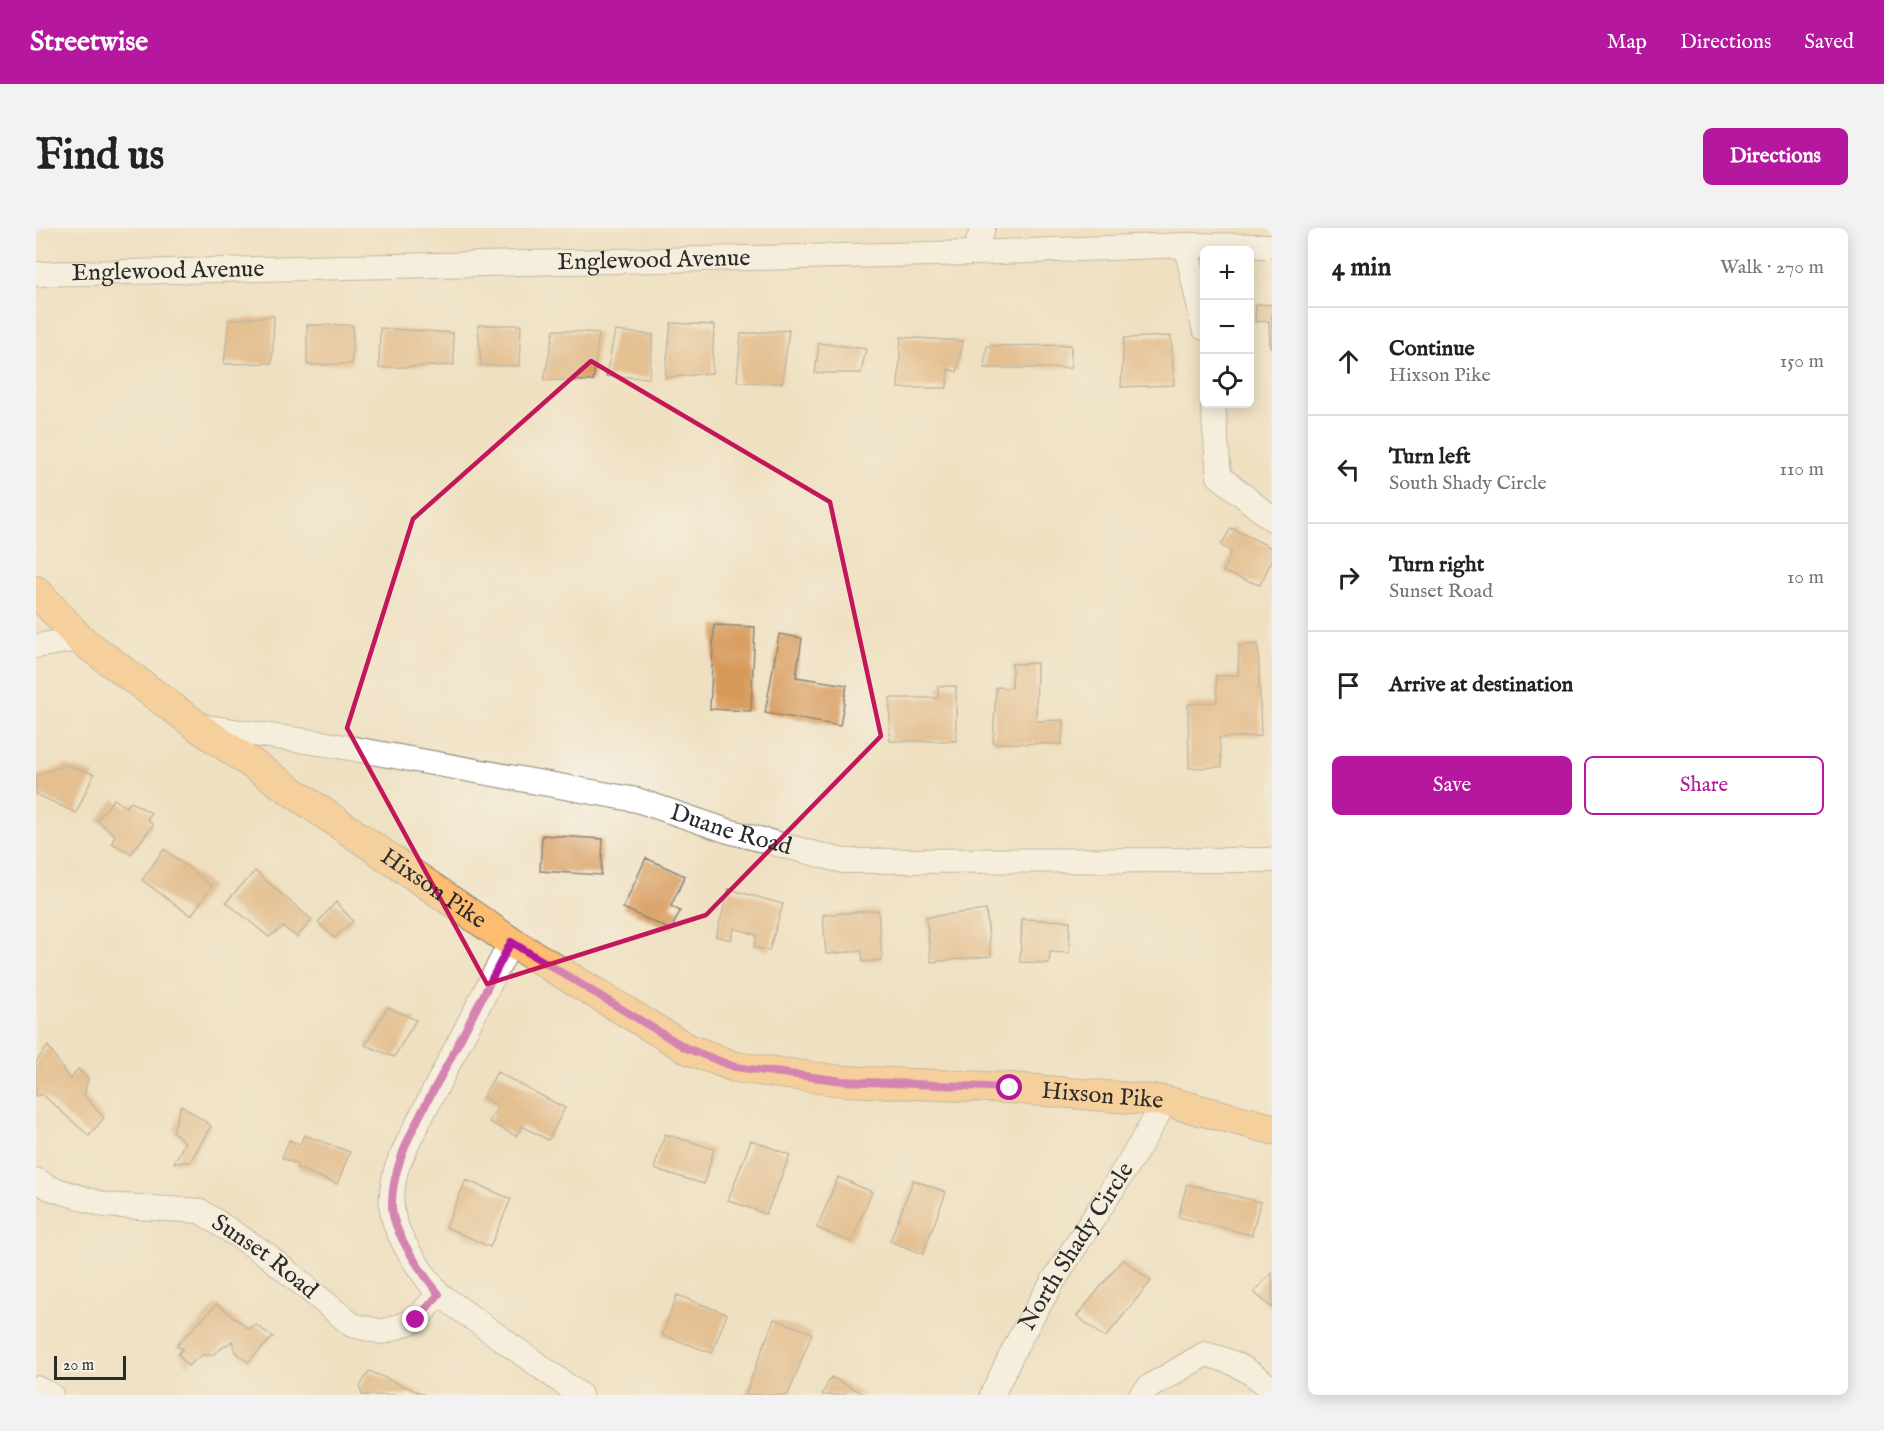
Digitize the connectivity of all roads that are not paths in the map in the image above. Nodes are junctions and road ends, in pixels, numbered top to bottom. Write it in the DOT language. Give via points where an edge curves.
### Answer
graph roads {
  1 [pos="983,228"];
  2 [pos="1186,245"];
  3 [pos="1272,246"];
  4 [pos="974,252"];
  5 [pos="36,274"];
  6 [pos="1200,310"];
  7 [pos="1213,408"];
  8 [pos="1272,519"];
  9 [pos="36,591"];
  10 [pos="80,639"];
  11 [pos="36,646"];
  12 [pos="197,726"];
  13 [pos="1272,860"];
  14 [pos="511,942"];
  15 [pos="1165,1101"];
  16 [pos="1272,1129"];
  17 [pos="36,1180"];
  18 [pos="439,1294"];
  19 [pos="36,1388"];
  20 [pos="1272,1389"];
  21 [pos="51,1395"];
  22 [pos="580,1395"];
  23 [pos="992,1395"];
  24 [pos="1141,1395"];
  1 -- 4 [label="street"];
  2 -- 3 [label="street, Englewood Avenue"];
  2 -- 4 [label="street, Englewood Avenue"];
  2 -- 6 [label="street"];
  4 -- 5 [label="street, Englewood Avenue"];
  7 -- 8 [label="street" via="1219,476"];
  9 -- 10 [label="main road, Hixson Pike"];
  10 -- 11 [label="street"];
  10 -- 12 [label="main road, Hixson Pike"];
  12 -- 13 [label="street, Duane Road" via="327,744 636,800 728,831 843,861"];
  12 -- 14 [label="main road, Hixson Pike"];
  14 -- 15 [label="main road, Hixson Pike" via="686,1048 735,1067 843,1081 1010,1088"];
  14 -- 18 [label="street" via="395,1173 391,1209 398,1229"];
  15 -- 16 [label="main road, Hixson Pike"];
  15 -- 23 [label="street, North Shady Circle" via="1140,1148 1024,1329"];
  17 -- 18 [label="street, Sunset Road" via="105,1205 200,1211 267,1255 352,1325 383,1332 416,1320"];
  18 -- 22 [label="street"];
  19 -- 21 [label="street"];
  20 -- 24 [label="street" via="1248,1369 1204,1354"];
}
